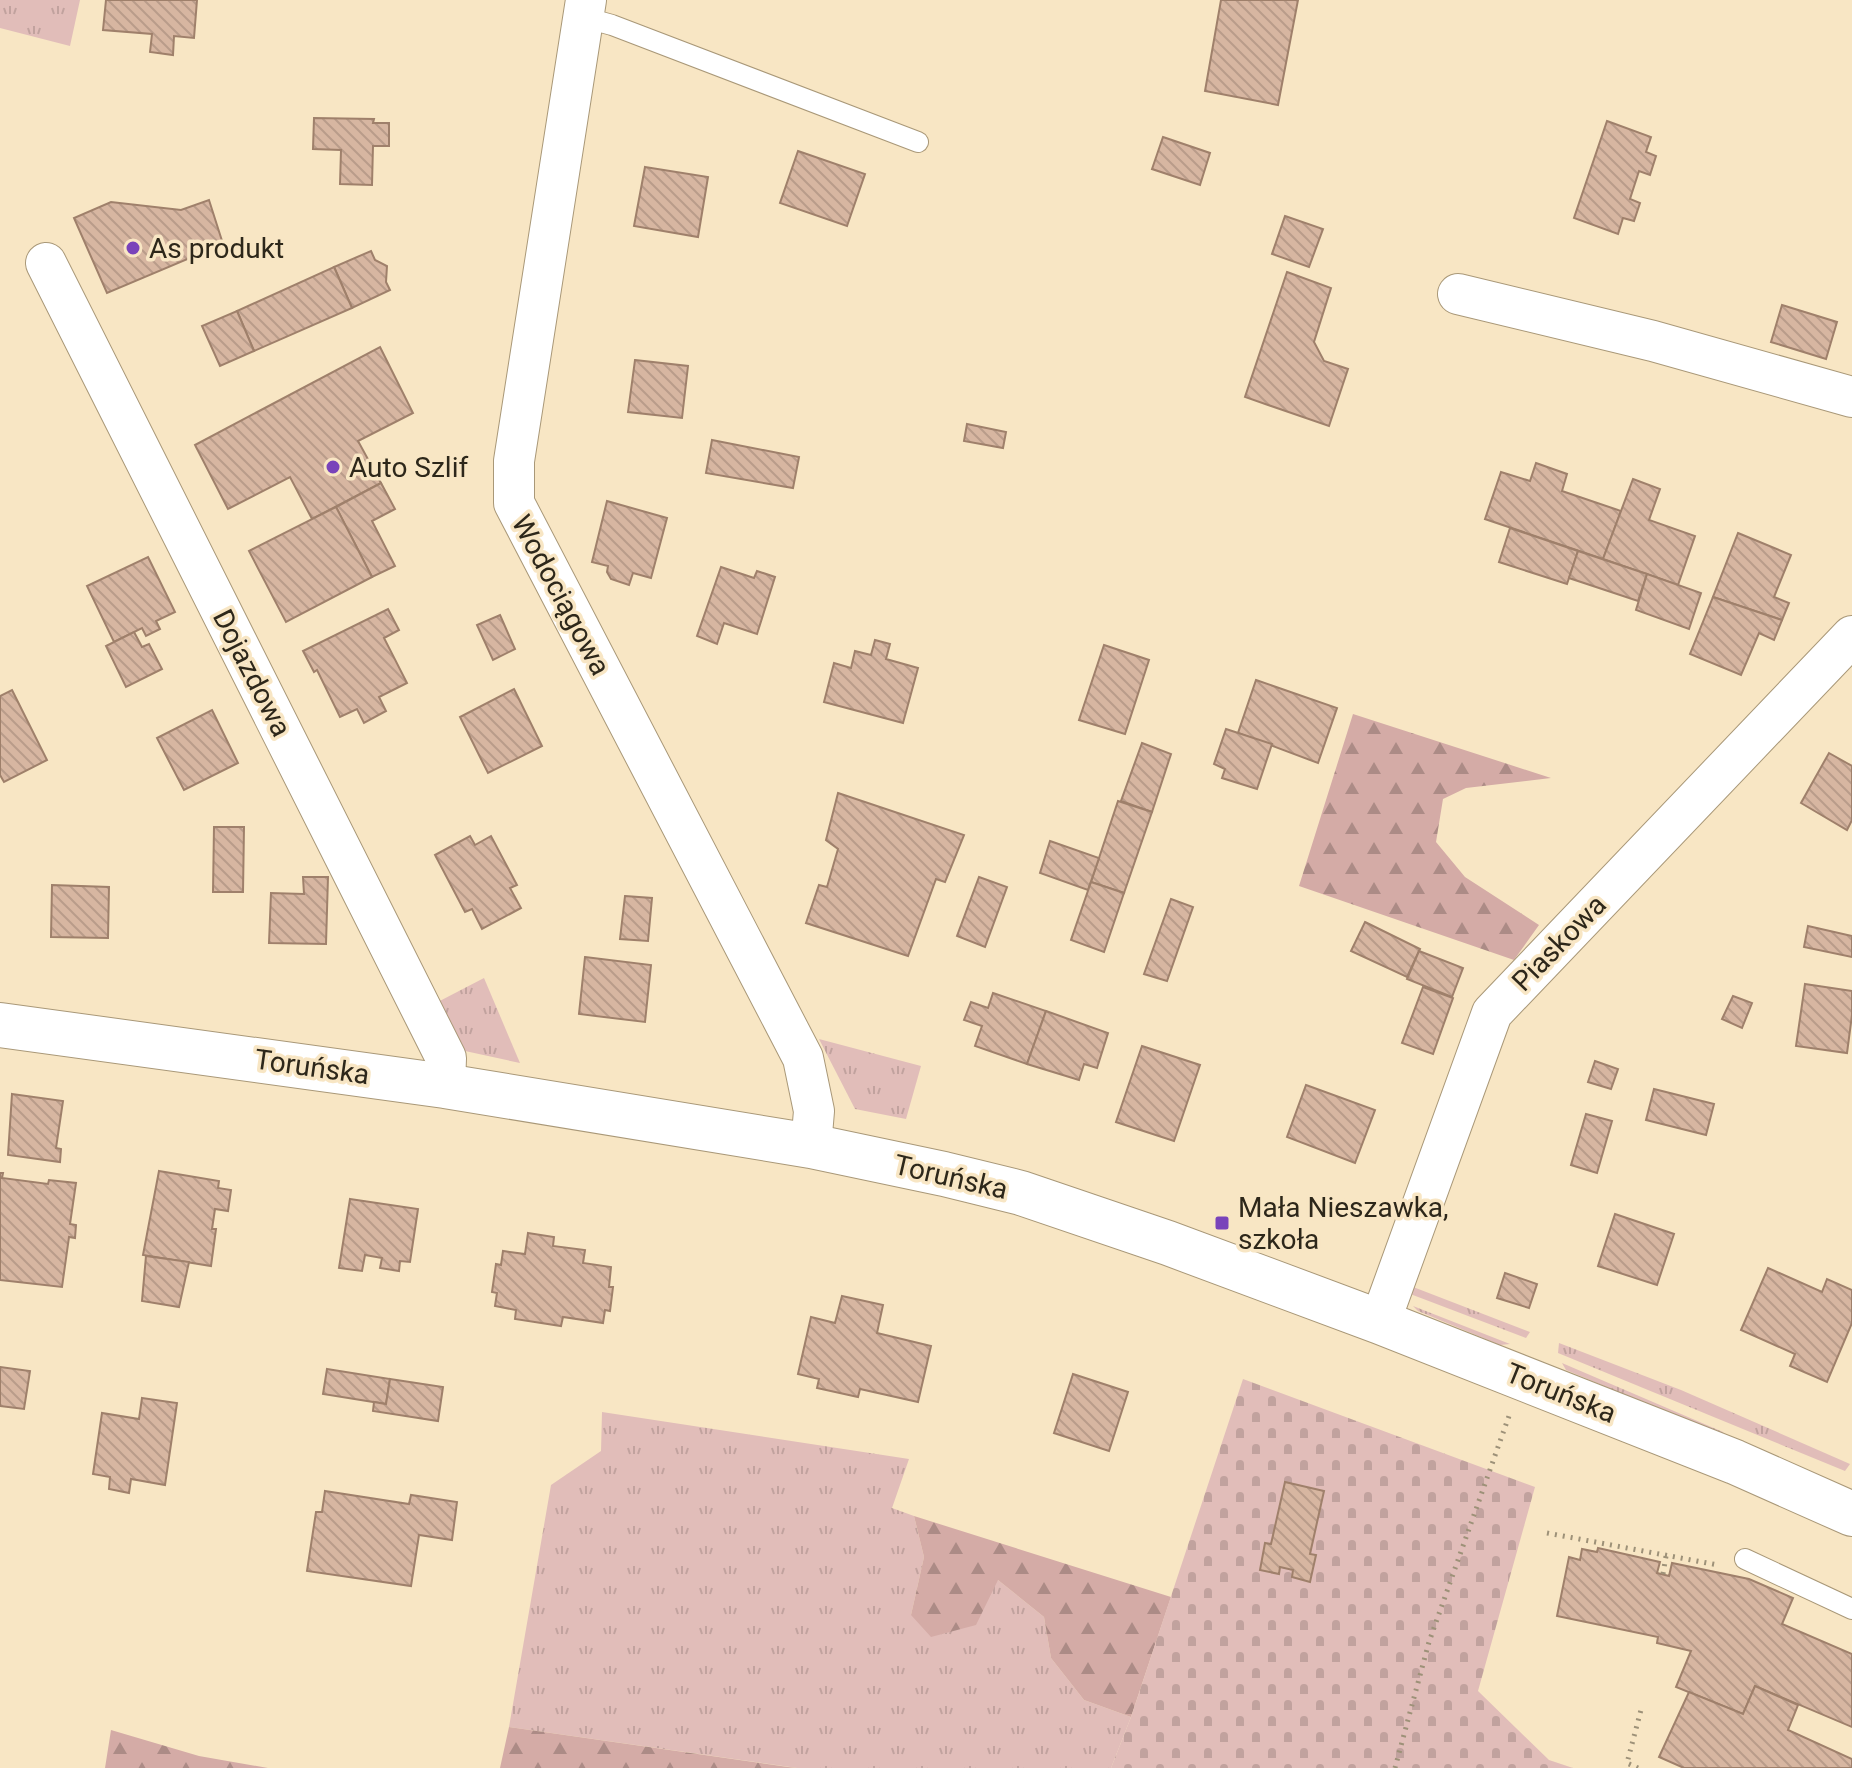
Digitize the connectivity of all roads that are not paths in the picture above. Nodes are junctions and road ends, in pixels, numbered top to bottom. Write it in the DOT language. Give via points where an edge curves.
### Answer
graph roads {
  1 [pos="585,9"];
  2 [pos="918,142"];
  3 [pos="46,263"];
  4 [pos="1458,294"];
  5 [pos="1852,397"];
  6 [pos="1852,636"];
  7 [pos="0,1025"];
  8 [pos="445,1086"];
  9 [pos="811,1146"];
  10 [pos="1380,1322"];
  11 [pos="1845,1506"];
  12 [pos="1745,1559"];
  13 [pos="1852,1609"];
  1 -- 2 [label="lane" via="612,25"];
  1 -- 9 [label="street, Wodociągowa" via="514,461 514,503 803,1058 814,1111"];
  3 -- 8 [label="street, Dojazdowa" via="446,1058"];
  4 -- 5 [label="street"];
  6 -- 10 [label="street, Piaskowa" via="1492,1013"];
  7 -- 8 [label="main road, Toruńska"];
  8 -- 9 [label="main road, Toruńska"];
  9 -- 10 [label="main road, Toruńska" via="1021,1193"];
  10 -- 11 [label="main road, Toruńska"];
  12 -- 13 [label="lane"];
}
